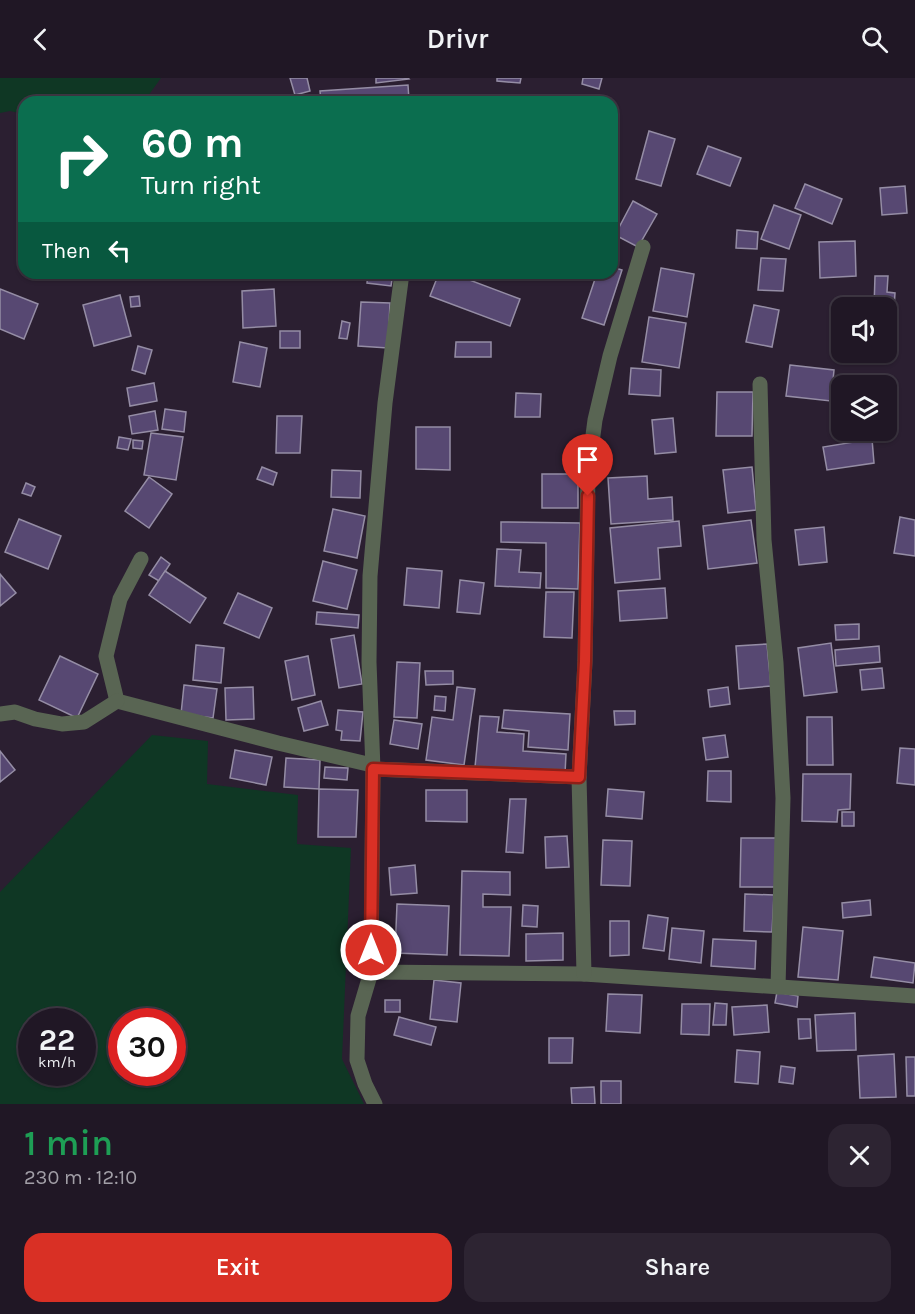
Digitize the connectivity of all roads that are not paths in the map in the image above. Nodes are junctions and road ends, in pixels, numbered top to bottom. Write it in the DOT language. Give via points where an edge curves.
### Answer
graph roads {
  1 [pos="644,247"];
  2 [pos="401,279"];
  3 [pos="760,384"];
  4 [pos="141,559"];
  5 [pos="117,701"];
  6 [pos="0,714"];
  7 [pos="373,767"];
  8 [pos="579,777"];
  9 [pos="371,972"];
  10 [pos="584,974"];
  11 [pos="778,987"];
  12 [pos="915,996"];
  13 [pos="375,1104"];
  1 -- 8 [label="street" via="610,356 588,473"];
  2 -- 7 [label="street" via="370,576"];
  3 -- 11 [label="street" via="764,540 783,798"];
  4 -- 5 [label="street" via="120,599 106,656"];
  5 -- 6 [label="street" via="84,722 62,724 15,712"];
  5 -- 7 [label="street"];
  7 -- 8 [label="street"];
  7 -- 9 [label="street"];
  8 -- 10 [label="street"];
  9 -- 10 [label="street"];
  9 -- 13 [label="street" via="358,1016 357,1060"];
  10 -- 11 [label="street"];
  11 -- 12 [label="street"];
}
